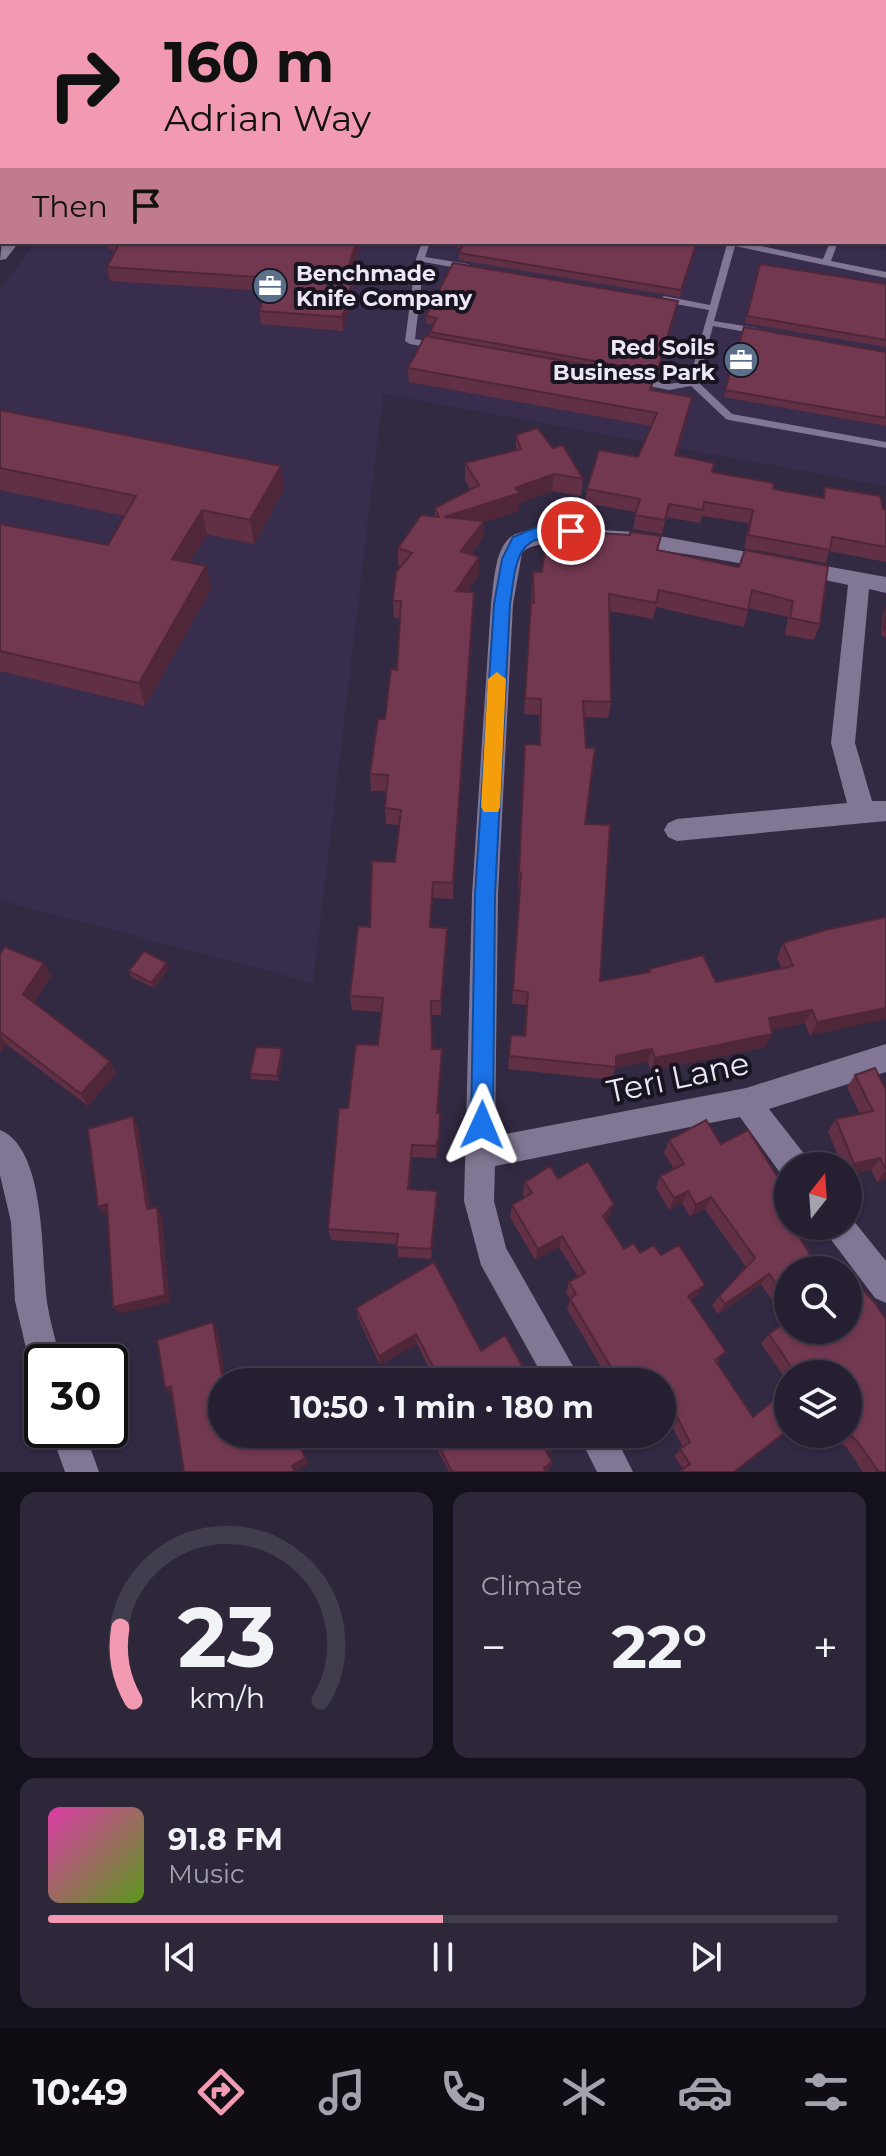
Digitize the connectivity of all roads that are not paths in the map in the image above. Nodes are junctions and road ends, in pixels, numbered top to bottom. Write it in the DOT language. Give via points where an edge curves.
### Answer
graph roads {
  1 [pos="425,244"];
  2 [pos="730,244"];
  3 [pos="736,244"];
  4 [pos="833,244"];
  5 [pos="420,259"];
  6 [pos="826,263"];
  7 [pos="482,269"];
  8 [pos="886,275"];
  9 [pos="652,297"];
  10 [pos="714,308"];
  11 [pos="709,323"];
  12 [pos="768,333"];
  13 [pos="456,349"];
  14 [pos="623,379"];
  15 [pos="693,383"];
  16 [pos="886,445"];
  17 [pos="859,580"];
  18 [pos="886,585"];
  19 [pos="874,811"];
  20 [pos="677,830"];
  21 [pos="886,1058"];
  22 [pos="746,1102"];
  23 [pos="0,1145"];
  24 [pos="784,1152"];
  25 [pos="482,1154"];
  26 [pos="851,1240"];
  27 [pos="886,1287"];
  28 [pos="40,1344"];
  29 [pos="557,1368"];
  30 [pos="73,1448"];
  31 [pos="603,1448"];
  32 [pos="82,1472"];
  33 [pos="616,1472"];
  1 -- 5 [label="lane"];
  2 -- 10 [label="lane"];
  3 -- 6 [label="lane"];
  4 -- 6 [label="lane"];
  5 -- 7 [label="lane"];
  5 -- 13 [label="lane" via="410,341"];
  6 -- 8 [label="lane"];
  9 -- 10 [label="lane"];
  10 -- 11 [label="lane"];
  11 -- 12 [label="lane"];
  11 -- 15 [label="lane"];
  14 -- 15 [label="lane" via="669,387"];
  15 -- 16 [label="lane" via="729,417"];
  17 -- 18 [label="street"];
  17 -- 19 [label="street" via="843,743"];
  17 -- 25 [label="street" via="571,531 519,541 502,604 498,662 485,895"];
  19 -- 20 [label="street"];
  21 -- 22 [label="street, Teri Lane"];
  22 -- 24 [label="street"];
  22 -- 25 [label="street, Teri Lane"];
  23 -- 28 [label="street" via="26,1201 31,1301"];
  25 -- 29 [label="street" via="479,1201 492,1254"];
  26 -- 27 [label="street"];
  30 -- 32 [label="street"];
  31 -- 33 [label="street"];
}
